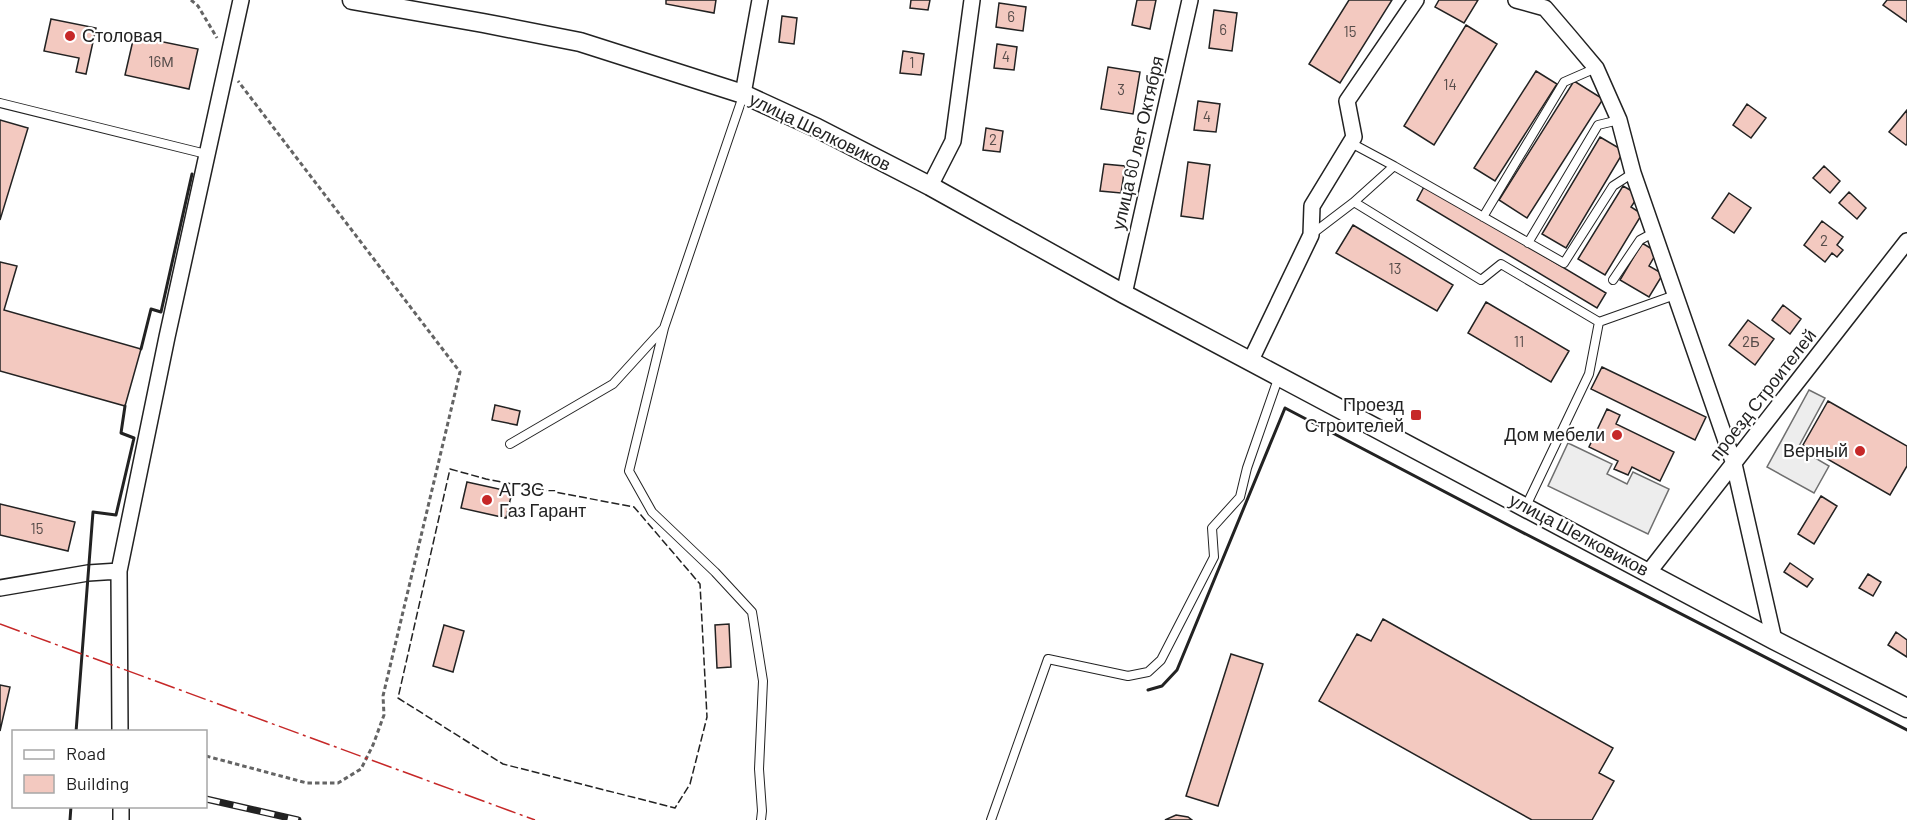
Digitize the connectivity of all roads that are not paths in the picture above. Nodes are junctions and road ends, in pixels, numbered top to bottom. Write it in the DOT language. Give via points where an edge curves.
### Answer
graph roads {
  1 [pos="241,0"];
  2 [pos="352,0"];
  3 [pos="760,0"];
  4 [pos="972,0"];
  5 [pos="1190,0"];
  6 [pos="1416,0"];
  7 [pos="1516,0"];
  8 [pos="436,7"];
  9 [pos="1596,68"];
  10 [pos="743,94"];
  11 [pos="0,103"];
  12 [pos="1619,120"];
  13 [pos="1351,143"];
  14 [pos="206,154"];
  15 [pos="1394,166"];
  16 [pos="1633,173"];
  17 [pos="930,186"];
  18 [pos="1354,202"];
  19 [pos="1484,217"];
  20 [pos="1653,233"];
  21 [pos="1311,235"];
  22 [pos="1907,241"];
  23 [pos="1528,243"];
  24 [pos="1613,280"];
  25 [pos="1124,294"];
  26 [pos="1675,295"];
  27 [pos="1599,322"];
  28 [pos="664,328"];
  29 [pos="1251,360"];
  30 [pos="1280,375"];
  31 [pos="510,444"];
  32 [pos="1734,464"];
  33 [pos="1526,506"];
  34 [pos="119,571"];
  35 [pos="1648,573"];
  36 [pos="0,588"];
  37 [pos="1774,640"];
  38 [pos="1907,708"];
  39 [pos="120,730"];
  40 [pos="761,820"];
  41 [pos="991,820"];
  1 -- 14 [label="street"];
  2 -- 8 [label="street, улица Шелковиков"];
  3 -- 10 [label="street"];
  4 -- 17 [label="street" via="954,141"];
  5 -- 25 [label="street, улица 60 лет Октября"];
  6 -- 13 [label="street" via="1347,101 1354,137"];
  7 -- 9 [label="street" via="1545,8"];
  8 -- 10 [label="street, улица Шелковиков" via="580,42"];
  9 -- 12 [label="street"];
  9 -- 19 [label="lane" via="1564,82"];
  10 -- 17 [label="street, улица Шелковиков"];
  10 -- 28 [label="lane"];
  11 -- 14 [label="lane"];
  12 -- 16 [label="street"];
  12 -- 23 [label="lane" via="1598,125"];
  13 -- 15 [label="lane"];
  13 -- 21 [label="street" via="1312,206"];
  14 -- 34 [label="street"];
  15 -- 18 [label="lane"];
  15 -- 19 [label="lane"];
  16 -- 20 [label="street"];
  16 -- 23 [label="lane" via="1613,186 1564,263"];
  17 -- 25 [label="street, улица Шелковиков"];
  18 -- 21 [label="lane"];
  18 -- 27 [label="lane" via="1481,280 1500,264"];
  19 -- 23 [label="lane"];
  20 -- 24 [label="lane" via="1640,240"];
  20 -- 26 [label="street"];
  21 -- 29 [label="street"];
  22 -- 32 [label="street, проезд Строителей"];
  25 -- 29 [label="street, улица Шелковиков"];
  26 -- 27 [label="lane"];
  26 -- 32 [label="street"];
  27 -- 33 [label="lane" via="1590,374"];
  28 -- 31 [label="lane" via="613,384"];
  28 -- 40 [label="lane" via="629,471 652,512 752,612 762,681"];
  29 -- 30 [label="street, улица Шелковиков"];
  30 -- 33 [label="street, улица Шелковиков"];
  30 -- 41 [label="lane" via="1240,497 1212,528 1214,557 1161,660 1148,672 1128,676 1048,659"];
  32 -- 35 [label="street, проезд Строителей"];
  32 -- 37 [label="street"];
  33 -- 35 [label="street, улица Шелковиков"];
  34 -- 36 [label="street"];
  34 -- 39 [label="street"];
  35 -- 37 [label="street, улица Шелковиков"];
  37 -- 38 [label="street, улица Шелковиков"];
}
